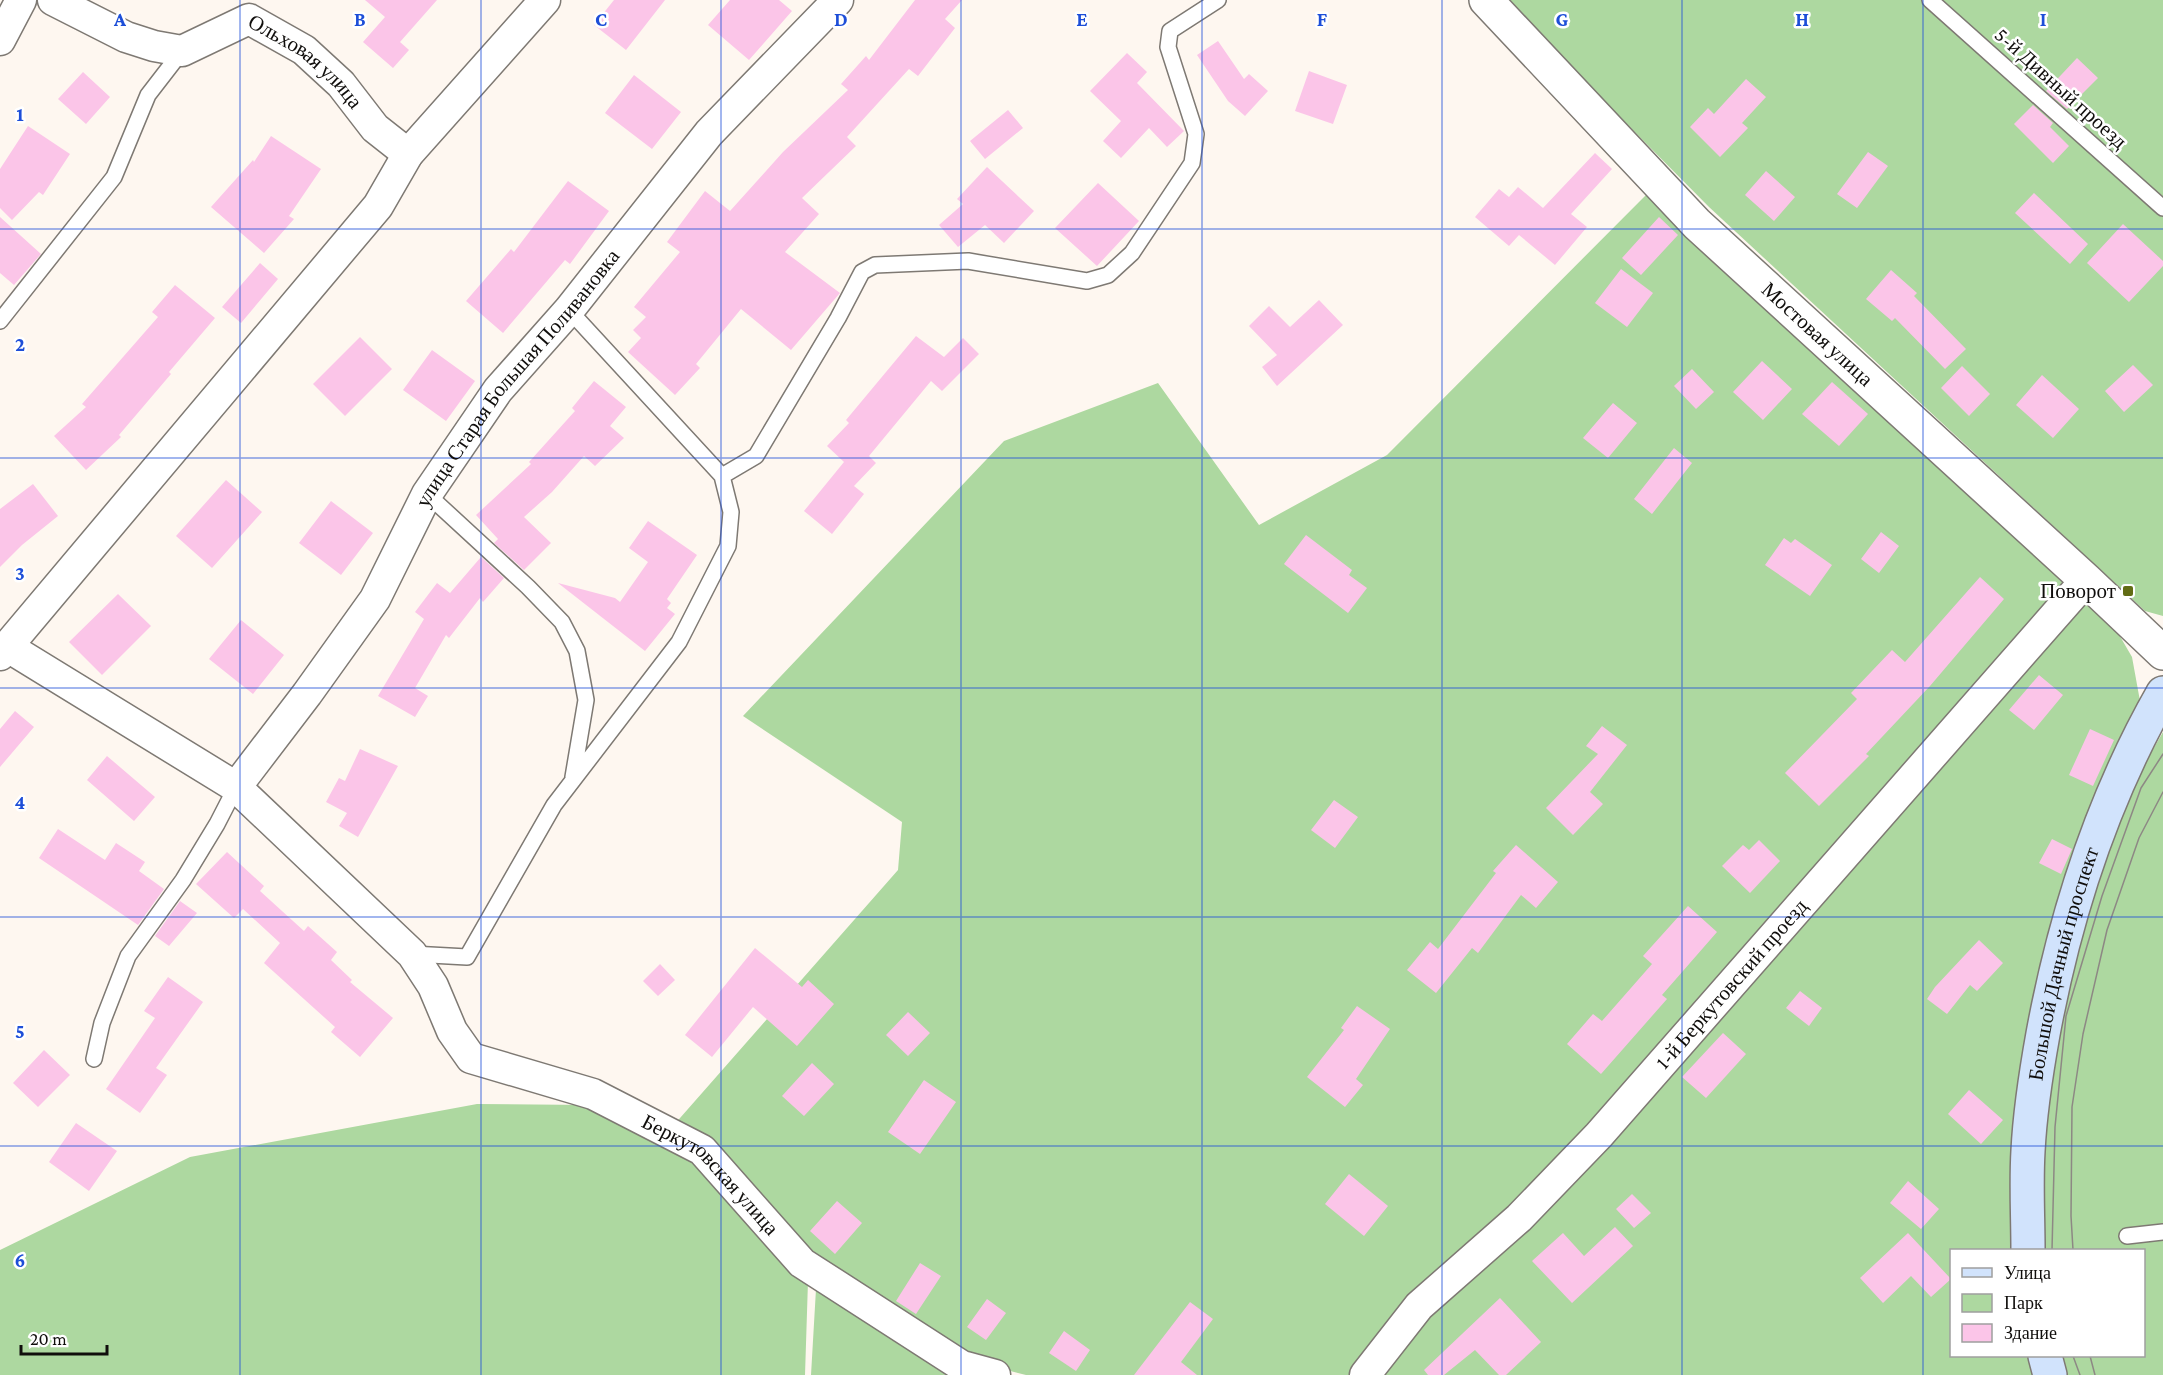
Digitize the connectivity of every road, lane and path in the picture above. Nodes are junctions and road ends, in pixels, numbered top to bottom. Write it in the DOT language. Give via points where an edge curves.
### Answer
graph roads {
  1 [pos="21,0"];
  2 [pos="53,0"];
  3 [pos="545,0"];
  4 [pos="838,0"];
  5 [pos="1218,0"];
  6 [pos="1930,0"];
  7 [pos="1498,4"];
  8 [pos="250,9"];
  9 [pos="0,40"];
  10 [pos="182,51"];
  11 [pos="408,154"];
  12 [pos="2163,208"];
  13 [pos="569,310"];
  14 [pos="0,321"];
  15 [pos="722,476"];
  16 [pos="427,494"];
  17 [pos="2086,580"];
  18 [pos="4,651"];
  19 [pos="2163,653"];
  20 [pos="2163,693"];
  21 [pos="572,780"];
  22 [pos="236,787"];
  23 [pos="412,954"];
  24 [pos="94,1059"];
  25 [pos="2163,1232"];
  26 [pos="2127,1236"];
  27 [pos="2028,1249"];
  28 [pos="995,1375"];
  29 [pos="1365,1375"];
  1 -- 9 [label="street"];
  2 -- 10 [label="street" via="126,37"];
  3 -- 11 [label="street"];
  4 -- 13 [label="street, улица Старая Большая Поливановка" via="709,133"];
  5 -- 15 [label="lane" via="1170,31 1168,47 1196,134 1192,163 1132,253 1108,274 1087,281 968,261 875,265 862,272 756,456"];
  6 -- 12 [label="lane, 5-й Дивный проезд"];
  7 -- 17 [label="street, Мостовая улица" via="1697,224"];
  8 -- 10 [label="street, Ольховая улица"];
  8 -- 11 [label="street, Ольховая улица" via="304,50 341,84 375,128"];
  10 -- 14 [label="lane" via="148,96 114,177"];
  11 -- 18 [label="street" via="378,206"];
  13 -- 15 [label="lane"];
  13 -- 16 [label="street, улица Старая Большая Поливановка" via="498,390"];
  15 -- 21 [label="lane" via="731,512 728,546 679,642"];
  16 -- 21 [label="lane" via="562,622 577,651 586,700"];
  16 -- 22 [label="street, улица Старая Большая Поливановка" via="375,599"];
  17 -- 19 [label="street, Мостовая улица"];
  17 -- 29 [label="street, 1-й Беркутовский проезд" via="1599,1135 1519,1218 1419,1306"];
  18 -- 22 [label="street"];
  20 -- 27 [label="main road, Большой Дачный проспект" via="2121,774 2081,876 2052,984 2034,1083 2028,1151"];
  21 -- 23 [label="lane" via="467,957"];
  22 -- 23 [label="street"];
  22 -- 24 [label="lane" via="183,880 128,956 102,1023"];
  23 -- 28 [label="street, Беркутовская улица" via="433,986 452,1031 471,1058 593,1094 702,1150 802,1263 962,1366"];
  25 -- 26 [label="lane"];
}
